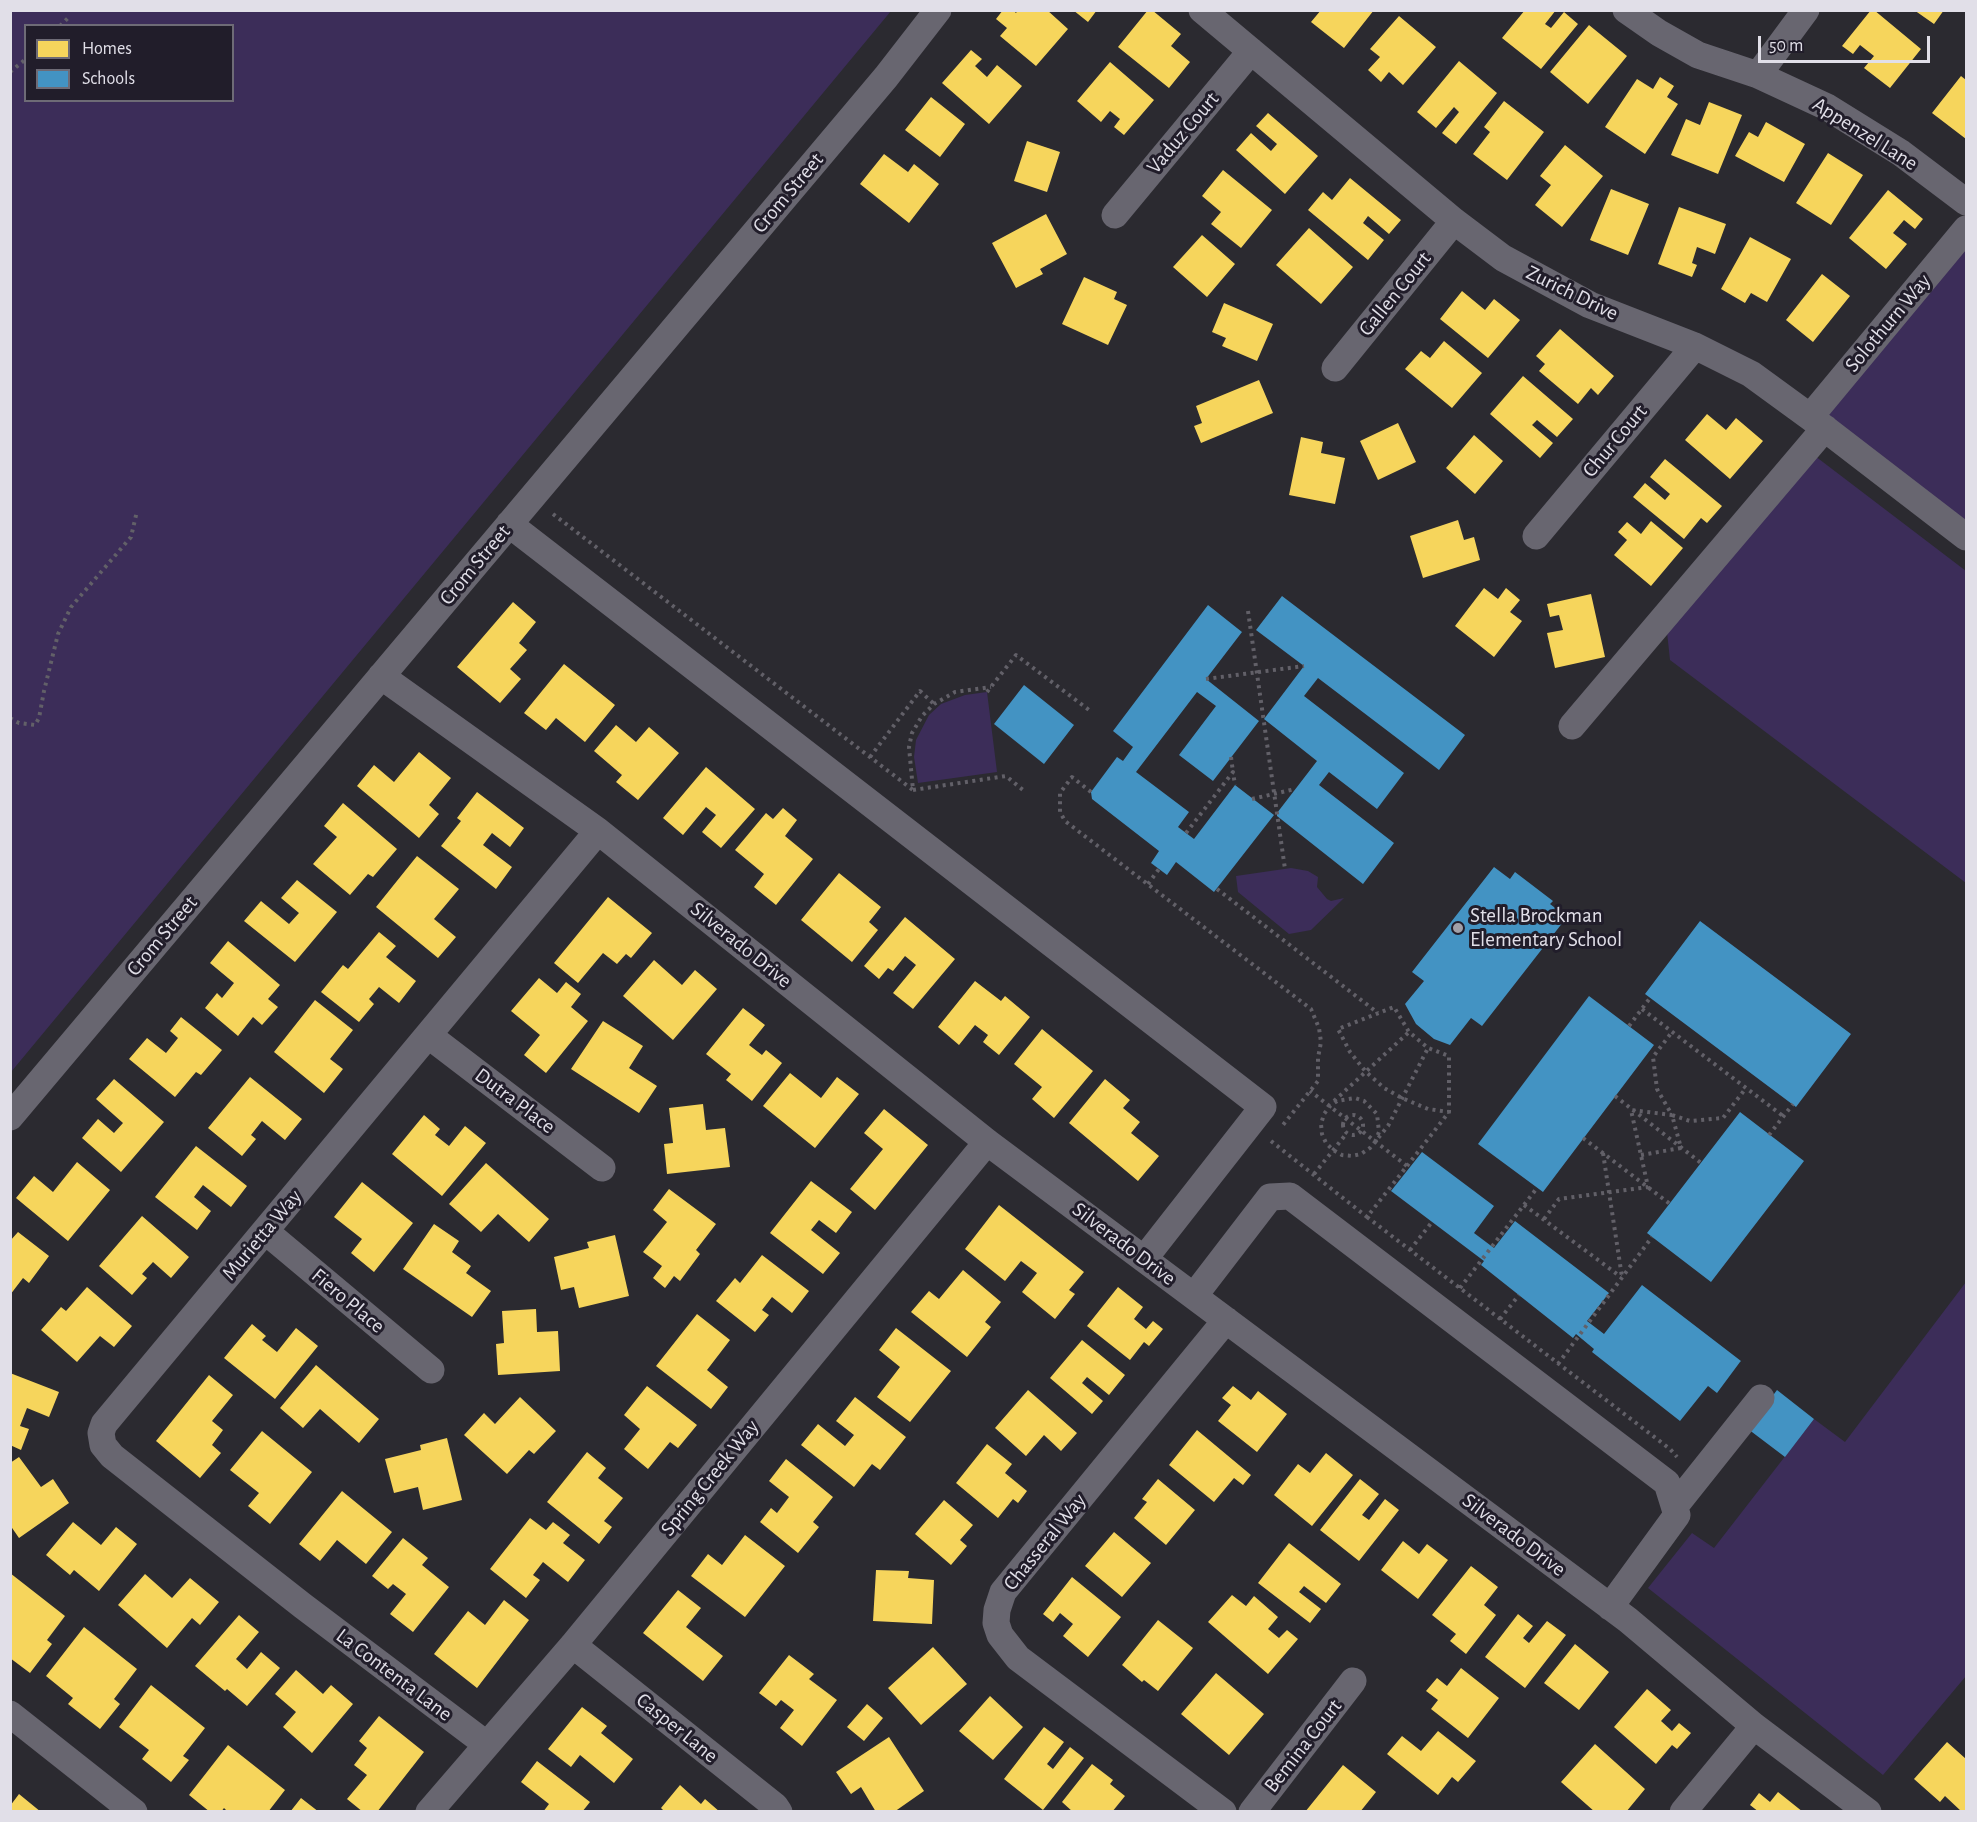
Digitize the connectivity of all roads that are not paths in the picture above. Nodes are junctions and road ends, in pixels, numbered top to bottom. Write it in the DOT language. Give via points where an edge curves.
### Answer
graph roads {
  1 [pos="938,10"];
  2 [pos="1202,10"];
  3 [pos="1626,10"];
  4 [pos="1806,10"];
  5 [pos="1251,51"];
  6 [pos="1758,75"];
  7 [pos="1966,202"];
  8 [pos="1115,215"];
  9 [pos="1454,221"];
  10 [pos="1966,229"];
  11 [pos="1695,346"];
  12 [pos="1335,368"];
  13 [pos="1818,422"];
  14 [pos="509,524"];
  15 [pos="1536,536"];
  16 [pos="1966,537"];
  17 [pos="381,676"];
  18 [pos="1572,726"];
  19 [pos="598,831"];
  20 [pos="428,1035"];
  21 [pos="10,1117"];
  22 [pos="987,1142"];
  23 [pos="602,1168"];
  24 [pos="265,1231"];
  25 [pos="1144,1259"];
  26 [pos="1194,1296"];
  27 [pos="1226,1320"];
  28 [pos="431,1370"];
  29 [pos="1761,1398"];
  30 [pos="1675,1506"];
  31 [pos="303,1606"];
  32 [pos="1610,1607"];
  33 [pos="573,1645"];
  34 [pos="1353,1682"];
  35 [pos="10,1714"];
  36 [pos="1754,1726"];
  37 [pos="486,1744"];
  38 [pos="134,1812"];
  39 [pos="429,1812"];
  40 [pos="779,1812"];
  41 [pos="1223,1812"];
  42 [pos="1252,1812"];
  43 [pos="1683,1812"];
  44 [pos="1868,1812"];
  1 -- 14 [label="street, Crom Street" via="886,77"];
  2 -- 5 [label="street, Zurich Drive"];
  3 -- 6 [label="street, Appenzel Lane" via="1698,55"];
  4 -- 6 [label="street"];
  5 -- 8 [label="street, Vaduz Court"];
  5 -- 9 [label="street, Zurich Drive"];
  6 -- 7 [label="street, Appenzel Lane" via="1827,107 1901,153"];
  9 -- 11 [label="street, Zurich Drive" via="1503,258 1590,305"];
  9 -- 12 [label="street, Gallen Court"];
  10 -- 13 [label="street, Solothurn Way"];
  11 -- 13 [label="street, Zurich Drive" via="1751,374"];
  11 -- 15 [label="street, Chur Court"];
  13 -- 16 [label="street, Zurich Drive"];
  13 -- 18 [label="street, Solothurn Way"];
  14 -- 17 [label="street, Crom Street"];
  14 -- 25 [label="street" via="1263,1107"];
  17 -- 19 [label="street, Silverado Drive"];
  17 -- 21 [label="street, Crom Street"];
  19 -- 20 [label="street, Murietta Way"];
  19 -- 22 [label="street, Silverado Drive"];
  20 -- 23 [label="street, Dutra Place"];
  20 -- 24 [label="street, Murietta Way"];
  22 -- 25 [label="street, Silverado Drive"];
  22 -- 33 [label="street, Spring Creek Way"];
  24 -- 28 [label="street, Fiero Place"];
  24 -- 31 [label="street, Murietta Way" via="104,1424 101,1433 112,1456"];
  25 -- 26 [label="street, Silverado Drive"];
  26 -- 27 [label="street, Silverado Drive"];
  26 -- 30 [label="street" via="1270,1197 1290,1196 1667,1483"];
  27 -- 32 [label="street, Silverado Drive"];
  27 -- 41 [label="street, Chasseral Way" via="1003,1592 996,1623 1018,1658"];
  29 -- 30 [label="street"];
  30 -- 32 [label="street" via="1677,1515"];
  31 -- 37 [label="street, La Contenta Lane"];
  32 -- 36 [label="street, Silverado Drive"];
  33 -- 37 [label="street, Spring Creek Way"];
  33 -- 40 [label="street, Casper Lane"];
  34 -- 42 [label="street, Bemina Court"];
  35 -- 38 [label="street"];
  36 -- 43 [label="street"];
  36 -- 44 [label="street, Silverado Drive"];
  37 -- 39 [label="street, Spring Creek Way"];
}
